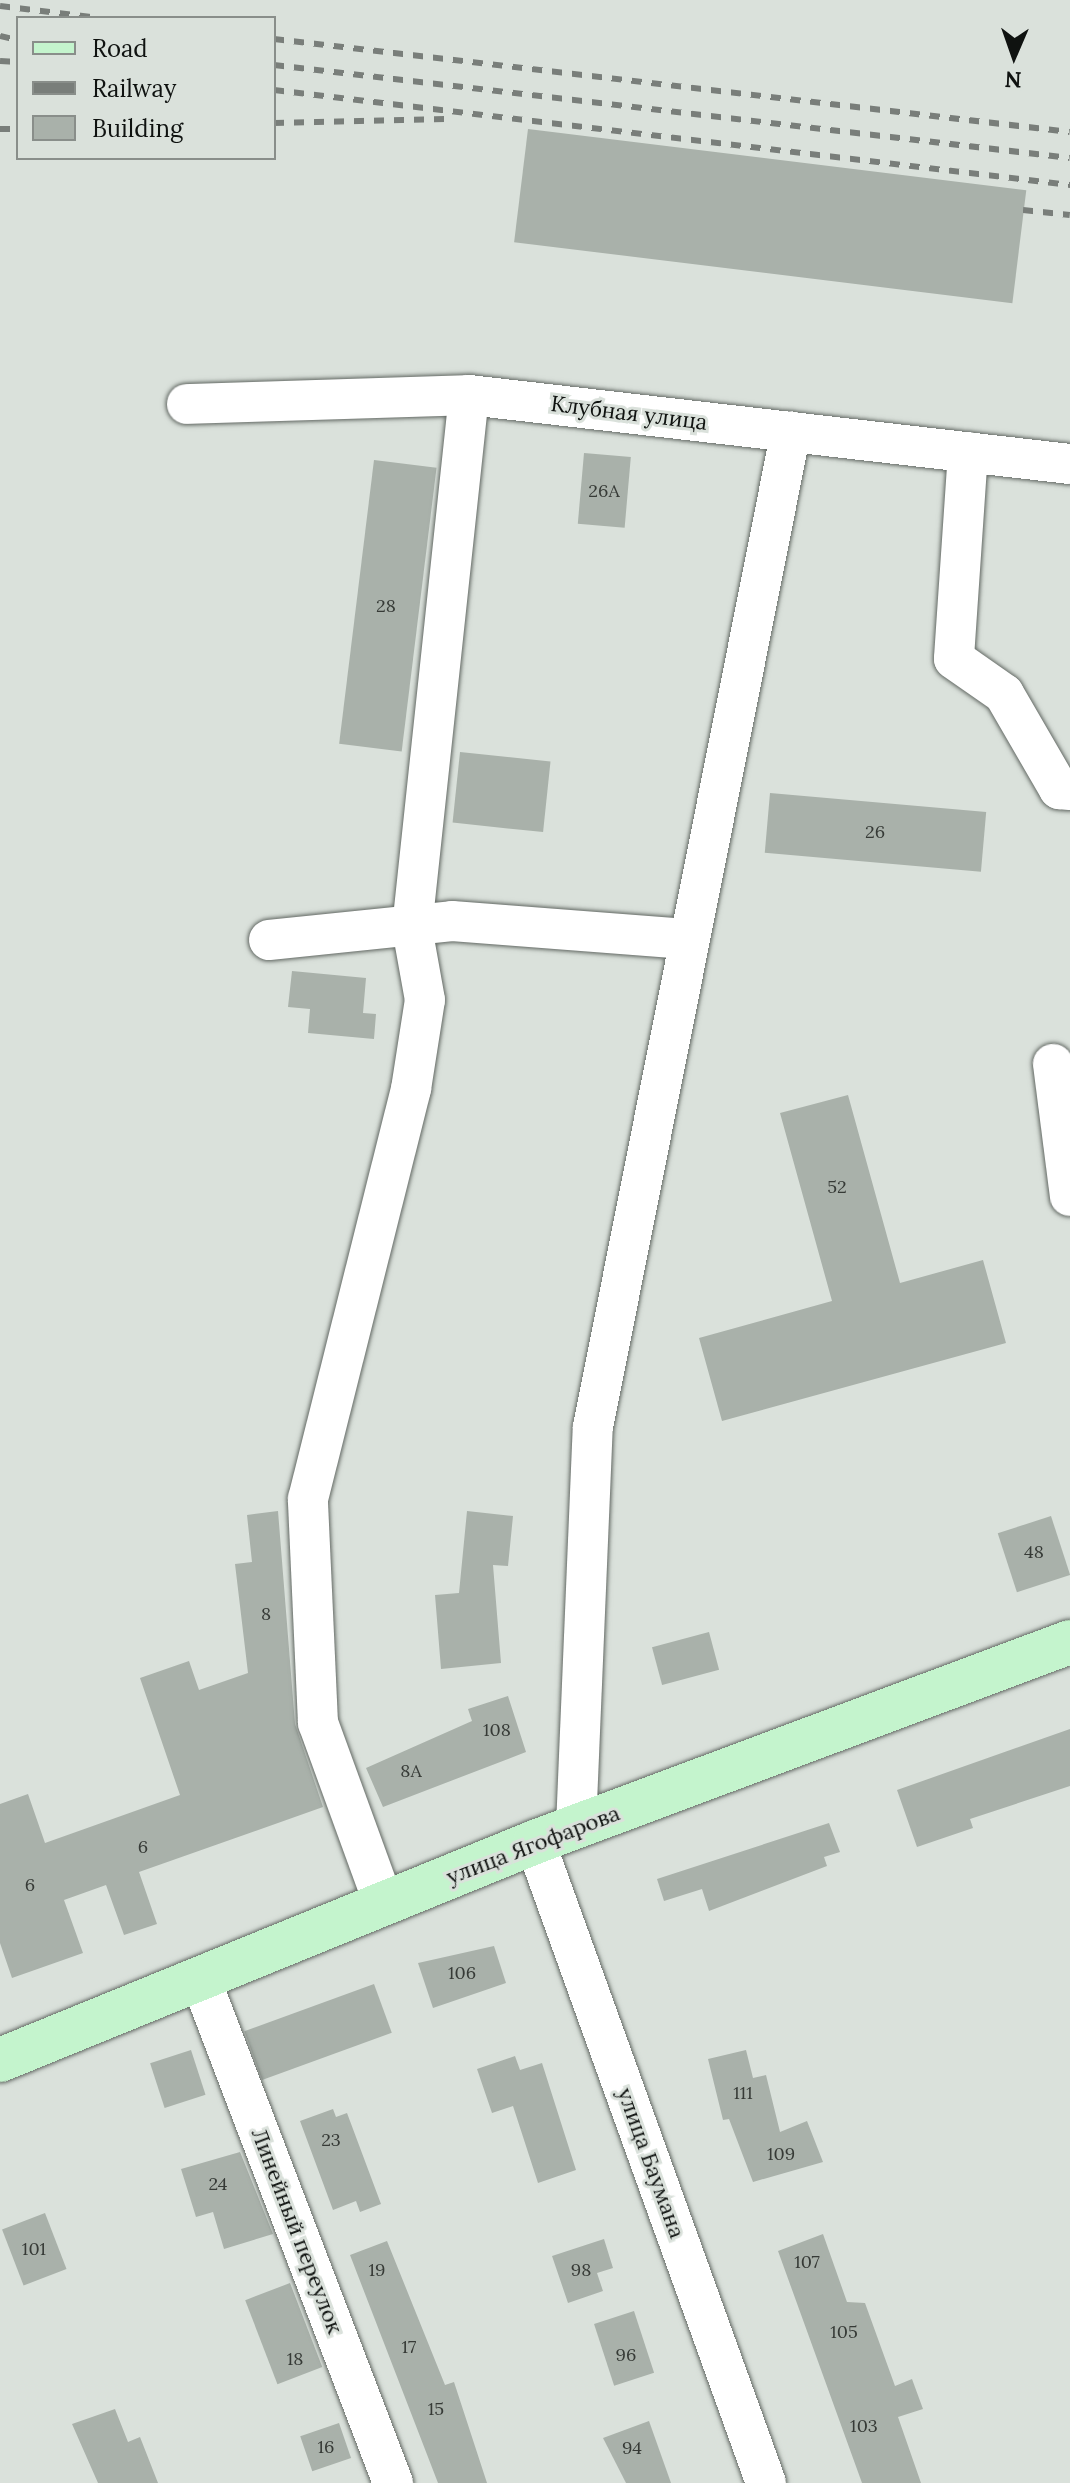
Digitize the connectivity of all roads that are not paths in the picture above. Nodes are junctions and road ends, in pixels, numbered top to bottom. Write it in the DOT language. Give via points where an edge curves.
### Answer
graph roads {
  1 [pos="469,395"];
  2 [pos="187,404"];
  3 [pos="791,431"];
  4 [pos="968,452"];
  5 [pos="1070,464"];
  6 [pos="1064,789"];
  7 [pos="412,928"];
  8 [pos="686,939"];
  9 [pos="269,940"];
  10 [pos="1053,1064"];
  11 [pos="1070,1196"];
  12 [pos="1070,1642"];
  13 [pos="576,1827"];
  14 [pos="535,1842"];
  15 [pos="384,1904"];
  16 [pos="200,1978"];
  17 [pos="0,2060"];
  18 [pos="393,2483"];
  19 [pos="766,2483"];
  1 -- 2 [label="street, Клубная улица"];
  1 -- 3 [label="street, Клубная улица"];
  1 -- 7 [label="street"];
  3 -- 4 [label="street, Клубная улица"];
  3 -- 8 [label="street"];
  4 -- 5 [label="street, Клубная улица"];
  4 -- 6 [label="street" via="954,659 1004,694"];
  7 -- 8 [label="street" via="452,921"];
  7 -- 9 [label="street"];
  7 -- 15 [label="street" via="425,1000 411,1089 308,1499 318,1723"];
  8 -- 13 [label="street" via="593,1427"];
  10 -- 11 [label="street"];
  12 -- 13 [label="main road, улица Ягофарова"];
  13 -- 14 [label="main road, улица Ягофарова"];
  14 -- 15 [label="main road, улица Ягофарова"];
  14 -- 19 [label="street, улица Баумана"];
  15 -- 16 [label="main road, улица Ягофарова"];
  16 -- 17 [label="main road, улица Ягофарова"];
  16 -- 18 [label="street, Линейный переулок"];
}
